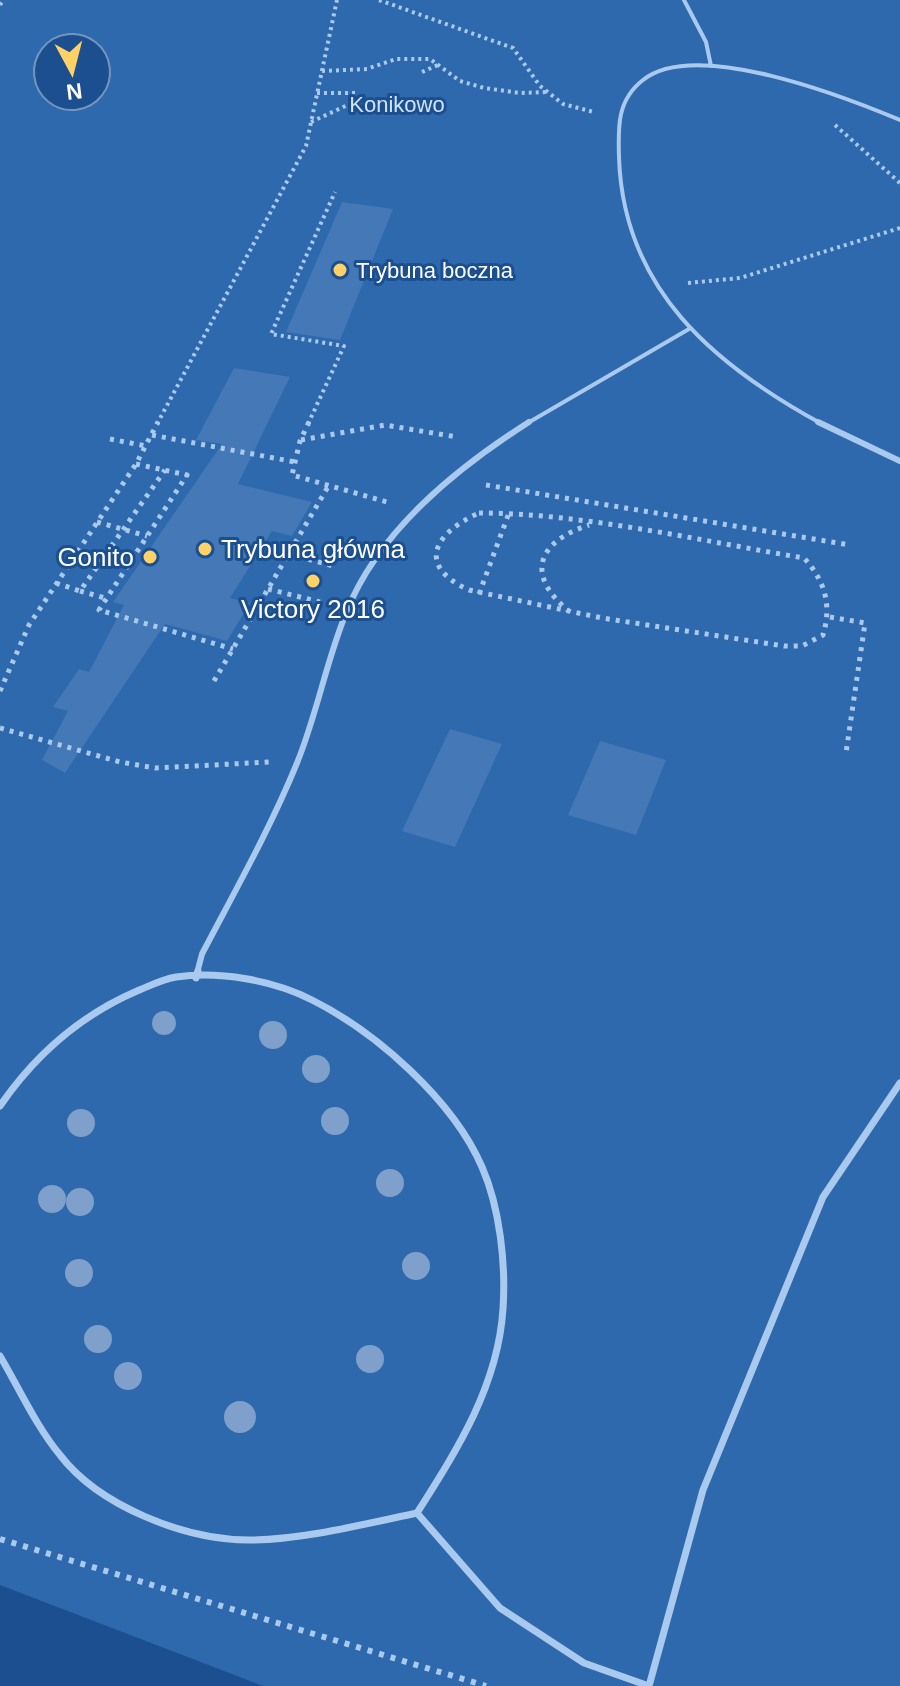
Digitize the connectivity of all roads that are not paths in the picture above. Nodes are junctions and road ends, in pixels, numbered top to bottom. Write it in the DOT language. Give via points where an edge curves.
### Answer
graph roads {
  1 [pos="684,0"];
  2 [pos="711,66"];
  3 [pos="900,120"];
  4 [pos="689,329"];
  5 [pos="900,461"];
  6 [pos="196,978"];
  7 [pos="900,1083"];
  8 [pos="0,1106"];
  9 [pos="0,1356"];
  10 [pos="417,1513"];
  11 [pos="649,1686"];
  1 -- 2 [label="lane" via="706,42"];
  2 -- 3 [label="lane" via="808,85"];
  2 -- 4 [label="lane" via="652,73 625,97 619,116 619,175 627,225 655,286"];
  4 -- 5 [label="lane" via="779,401"];
  4 -- 6 [label="lane" via="555,403 495,443 383,549 338,630 307,736 202,954"];
  6 -- 8 [label="lane" via="175,977 120,998 69,1029 20,1074"];
  6 -- 10 [label="lane" via="243,978 306,997 373,1040 441,1101 482,1167 497,1228 503,1309 486,1393"];
  7 -- 11 [label="lane" via="817,1211 703,1490"];
  9 -- 10 [label="lane" via="60,1456 110,1501 175,1528 248,1540"];
  10 -- 11 [label="lane" via="500,1608 584,1663"];
}
